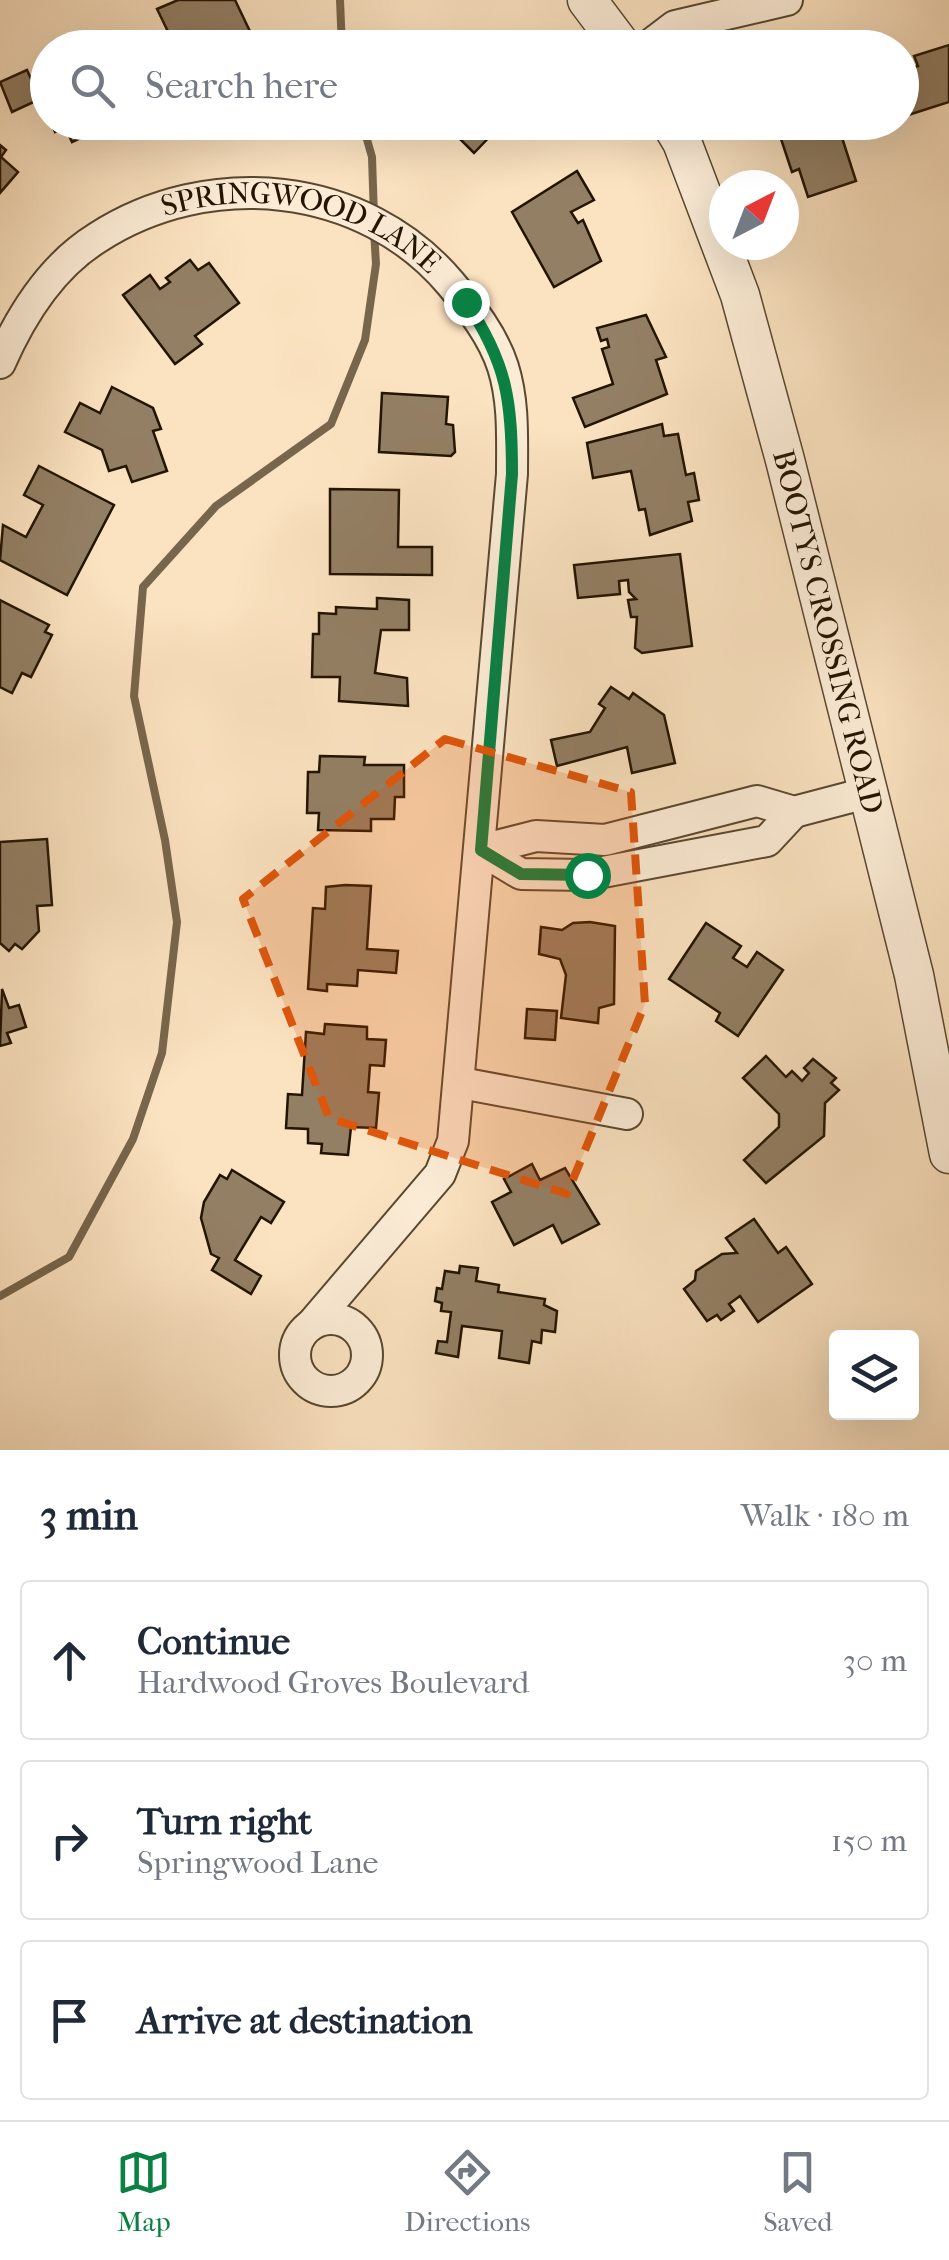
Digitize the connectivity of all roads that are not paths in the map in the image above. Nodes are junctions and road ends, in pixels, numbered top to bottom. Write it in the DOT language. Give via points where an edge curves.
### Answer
graph roads {
  1 [pos="587,0"];
  2 [pos="787,0"];
  3 [pos="610,30"];
  4 [pos="671,30"];
  5 [pos="681,140"];
  6 [pos="0,363"];
  7 [pos="870,792"];
  8 [pos="481,850"];
  9 [pos="461,1084"];
  10 [pos="627,1114"];
  11 [pos="949,1154"];
  12 [pos="312,1324"];
  1 -- 3 [label="street"];
  2 -- 4 [label="street"];
  5 -- 7 [label="street, BOOTYS CROSSING ROAD" via="740,295"];
  6 -- 8 [label="street, SPRINGWOOD LANE" via="34,299 62,268 94,239 174,201 250,191 287,194 374,222 414,246 489,335 504,368 512,413"];
  7 -- 8 [label="street" via="794,812 767,841 587,875 521,874"];
  7 -- 11 [label="street, BOOTYS CROSSING ROAD"];
  8 -- 9 [label="street, SPRINGWOOD LANE"];
  9 -- 10 [label="street"];
  9 -- 12 [label="street, SPRINGWOOD LANE" via="453,1141 440,1174"];
}
